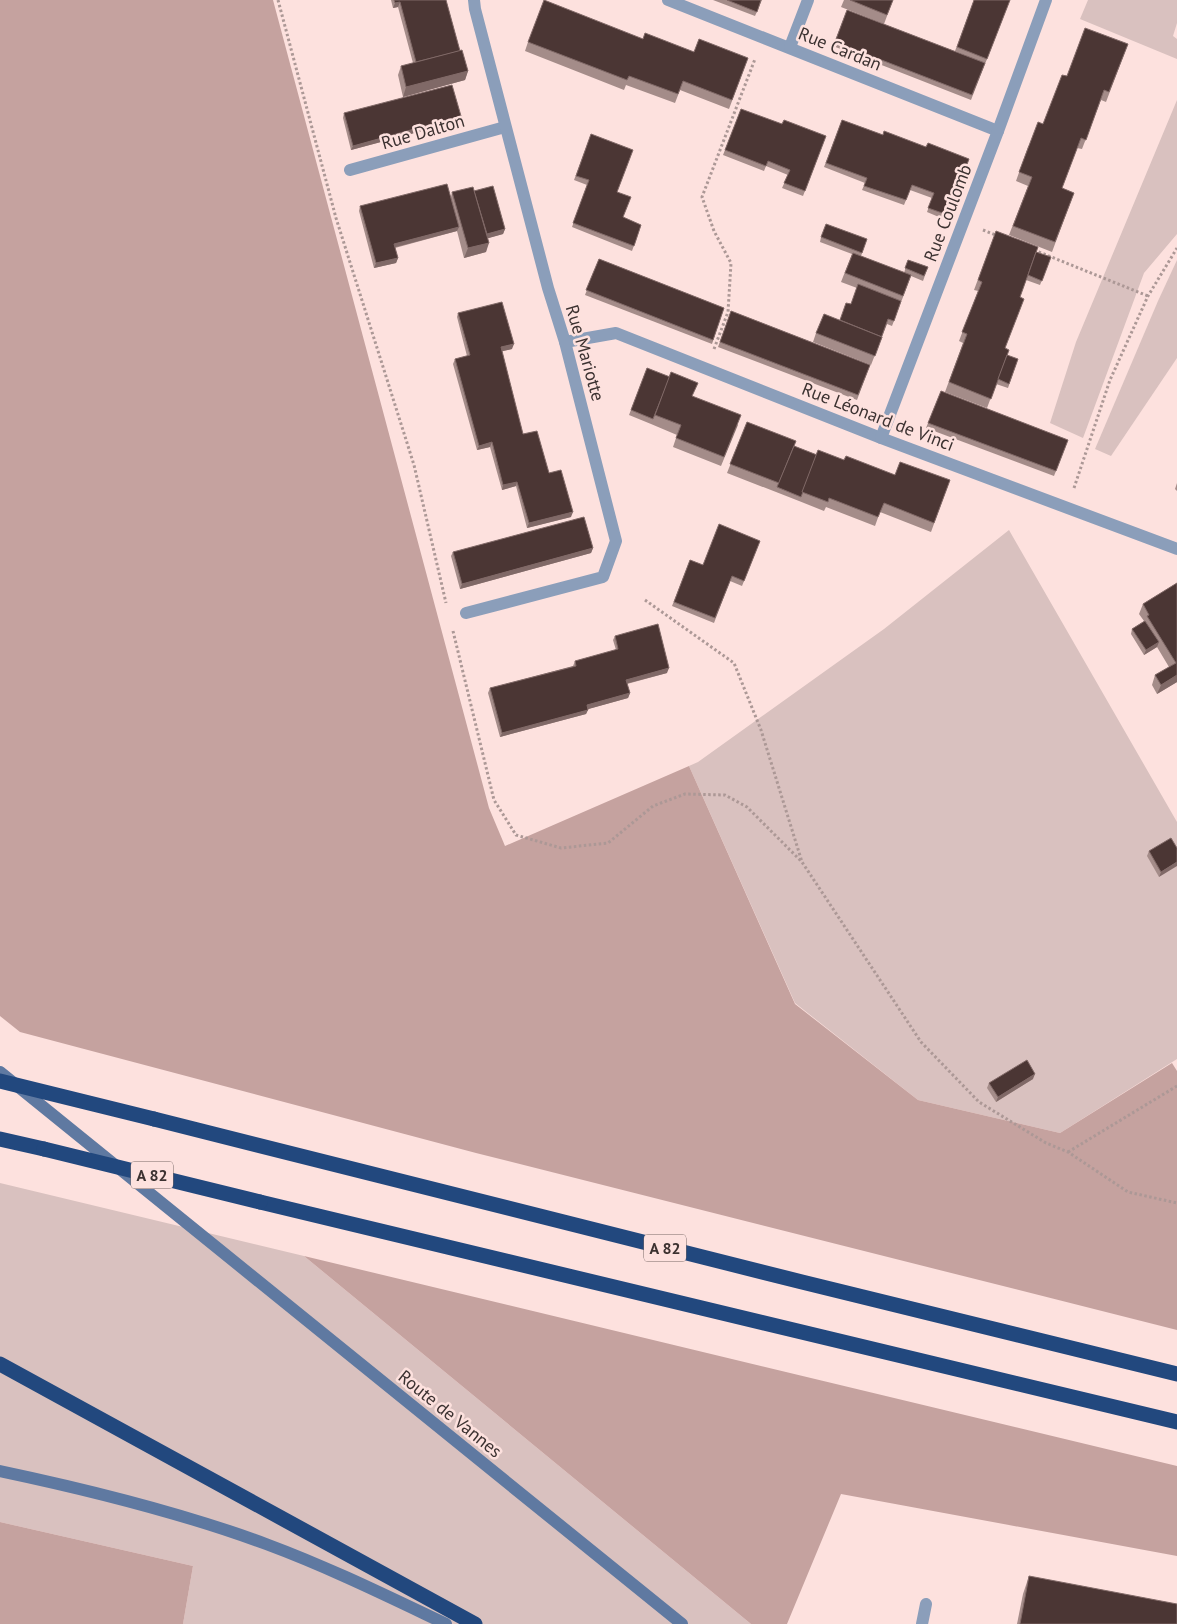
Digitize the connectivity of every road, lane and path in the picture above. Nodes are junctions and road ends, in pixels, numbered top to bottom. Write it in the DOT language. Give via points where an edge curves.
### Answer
graph roads {
  1 [pos="278,0"];
  2 [pos="474,0"];
  3 [pos="668,0"];
  4 [pos="808,0"];
  5 [pos="1046,0"];
  6 [pos="764,37"];
  7 [pos="790,47"];
  8 [pos="505,127"];
  9 [pos="998,131"];
  10 [pos="350,170"];
  11 [pos="963,223"];
  12 [pos="1000,237"];
  13 [pos="1027,247"];
  14 [pos="1177,248"];
  15 [pos="1148,296"];
  16 [pos="565,342"];
  17 [pos="706,369"];
  18 [pos="881,438"];
  19 [pos="1068,507"];
  20 [pos="1177,549"];
  21 [pos="645,600"];
  22 [pos="447,607"];
  23 [pos="466,613"];
  24 [pos="451,625"];
  25 [pos="802,862"];
  26 [pos="0,1072"];
  27 [pos="0,1081"];
  28 [pos="1177,1086"];
  29 [pos="0,1139"];
  30 [pos="1068,1152"];
  31 [pos="1177,1203"];
  32 [pos="0,1364"];
  33 [pos="1177,1374"];
  34 [pos="1177,1422"];
  35 [pos="0,1471"];
  36 [pos="926,1604"];
  37 [pos="446,1624"];
  38 [pos="475,1624"];
  39 [pos="682,1624"];
  40 [pos="922,1624"];
  1 -- 22 [label="path" via="336,218 414,465"];
  2 -- 8 [label="street, Rue Mariotte"];
  3 -- 6 [label="street, Rue Cardan"];
  4 -- 7 [label="street"];
  5 -- 9 [label="street, Rue Coulomb"];
  6 -- 7 [label="street, Rue Cardan"];
  6 -- 17 [label="path" via="702,196 714,231 731,263 728,312"];
  7 -- 9 [label="street, Rue Cardan"];
  8 -- 10 [label="street, Rue Dalton"];
  8 -- 16 [label="street, Rue Mariotte"];
  9 -- 11 [label="street, Rue Coulomb"];
  11 -- 12 [label="path"];
  11 -- 18 [label="street, Rue Coulomb"];
  13 -- 15 [label="path"];
  14 -- 15 [label="path"];
  15 -- 19 [label="path" via="1110,380"];
  16 -- 17 [label="street, Rue Léonard de Vinci" via="616,333"];
  16 -- 23 [label="street, Rue Mariotte" via="616,541 603,577"];
  17 -- 18 [label="street, Rue Léonard de Vinci"];
  18 -- 19 [label="street, Rue Léonard de Vinci"];
  19 -- 20 [label="street, Rue Léonard de Vinci"];
  21 -- 25 [label="path" via="734,663 761,730"];
  24 -- 25 [label="path" via="494,800 516,835 561,848 608,844 653,806 685,794 725,795 747,807"];
  25 -- 30 [label="path" via="921,1042 979,1102 1046,1143"];
  26 -- 39 [label="main road, Route de Vannes"];
  27 -- 33 [label="highway, A 82, bridge"];
  28 -- 30 [label="path"];
  29 -- 34 [label="highway, A 82, bridge"];
  30 -- 31 [label="path" via="1128,1192"];
  32 -- 38 [label="highway"];
  35 -- 37 [label="main road" via="132,1502 266,1544 358,1582"];
  36 -- 40 [label="street"];
}
